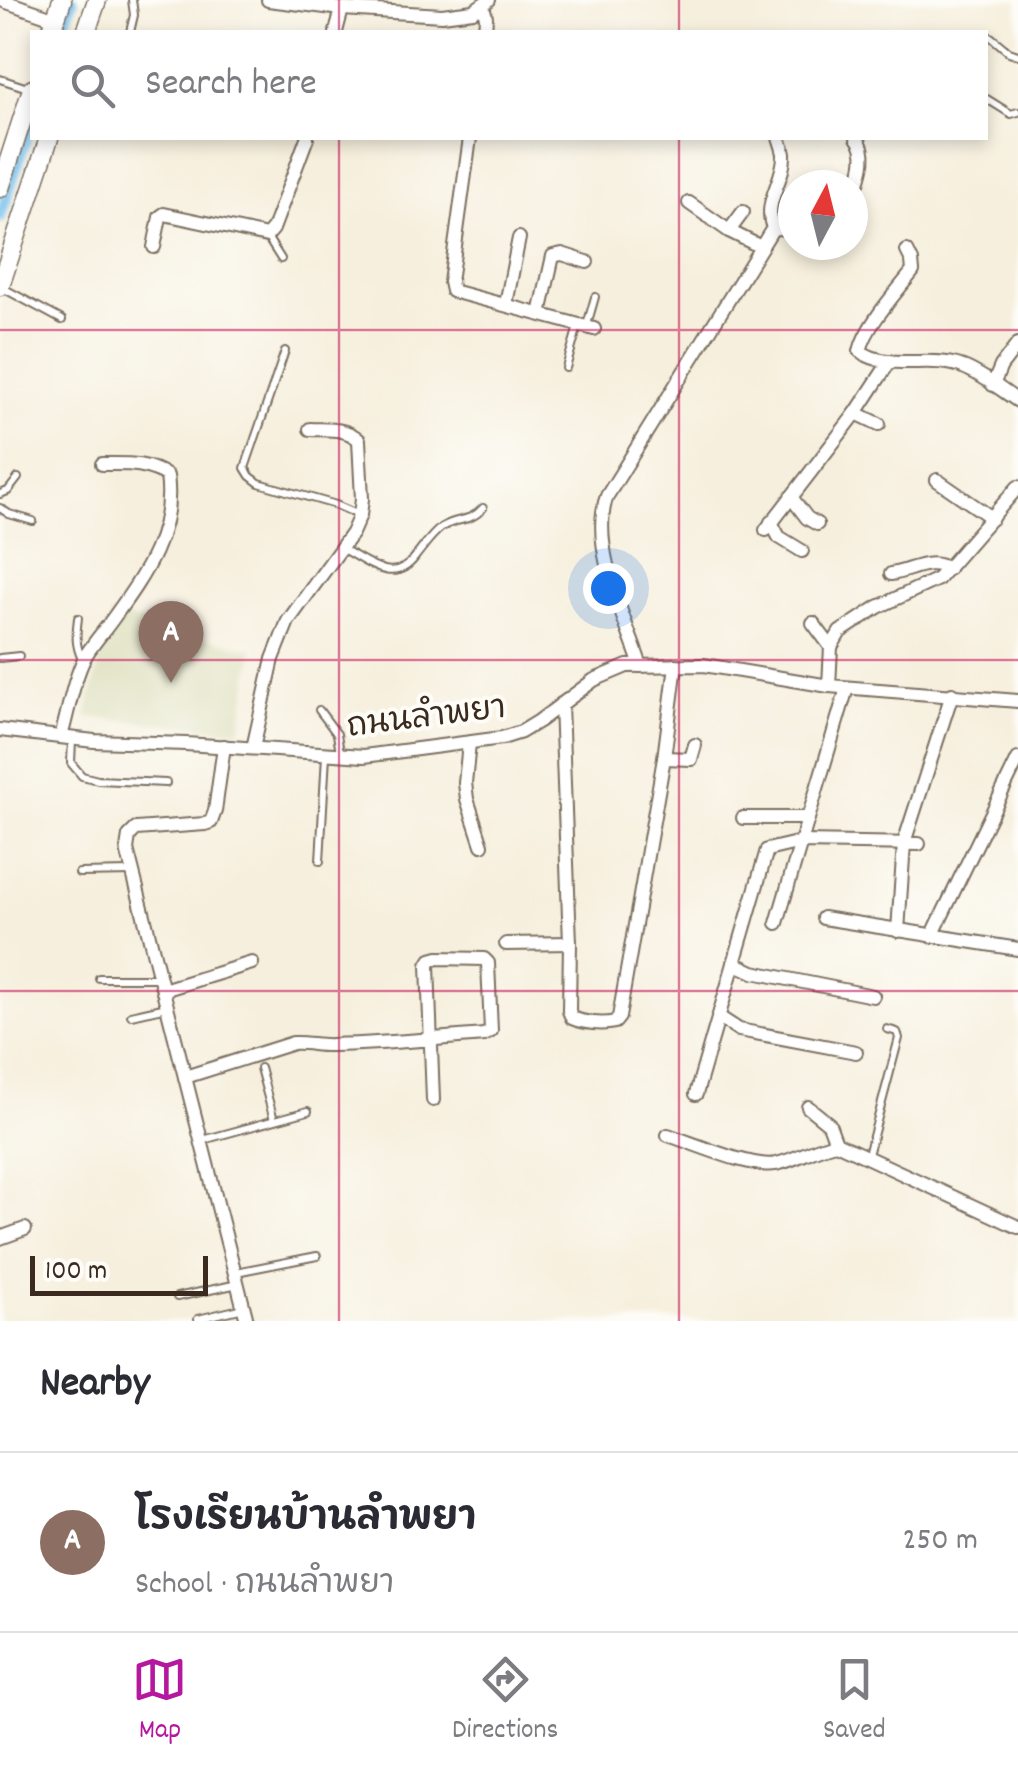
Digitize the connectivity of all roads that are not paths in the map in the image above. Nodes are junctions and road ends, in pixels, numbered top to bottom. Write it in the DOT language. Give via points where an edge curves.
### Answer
graph roads {
  1 [pos="1,0"];
  2 [pos="97,0"];
  3 [pos="132,0"];
  4 [pos="268,0"];
  5 [pos="486,3"];
  6 [pos="342,9"];
  7 [pos="57,14"];
  8 [pos="87,30"];
  9 [pos="130,30"];
  10 [pos="337,30"];
  11 [pos="483,30"];
  12 [pos="991,37"];
  13 [pos="1018,56"];
  14 [pos="0,79"];
  15 [pos="30,88"];
  16 [pos="30,95"];
  17 [pos="988,101"];
  18 [pos="1018,112"];
  19 [pos="48,140"];
  20 [pos="306,140"];
  21 [pos="470,140"];
  22 [pos="780,140"];
  23 [pos="859,140"];
  24 [pos="861,170"];
  25 [pos="0,188"];
  26 [pos="690,203"];
  27 [pos="744,212"];
  28 [pos="772,228"];
  29 [pos="778,228"];
  30 [pos="729,231"];
  31 [pos="267,236"];
  32 [pos="519,238"];
  33 [pos="154,246"];
  34 [pos="761,247"];
  35 [pos="906,251"];
  36 [pos="282,259"];
  37 [pos="586,262"];
  38 [pos="0,286"];
  39 [pos="595,297"];
  40 [pos="506,304"];
  41 [pos="540,314"];
  42 [pos="62,320"];
  43 [pos="586,327"];
  44 [pos="1018,344"];
  45 [pos="285,351"];
  46 [pos="890,361"];
  47 [pos="566,368"];
  48 [pos="992,385"];
  49 [pos="1018,401"];
  50 [pos="856,413"];
  51 [pos="879,424"];
  52 [pos="310,429"];
  53 [pos="102,464"];
  54 [pos="18,478"];
  55 [pos="937,480"];
  56 [pos="1018,487"];
  57 [pos="0,494"];
  58 [pos="791,498"];
  59 [pos="0,508"];
  60 [pos="484,508"];
  61 [pos="360,516"];
  62 [pos="992,518"];
  63 [pos="32,522"];
  64 [pos="817,524"];
  65 [pos="340,548"];
  66 [pos="802,551"];
  67 [pos="948,569"];
  68 [pos="890,574"];
  69 [pos="78,618"];
  70 [pos="812,623"];
  71 [pos="830,647"];
  72 [pos="18,656"];
  73 [pos="0,658"];
  74 [pos="83,660"];
  75 [pos="641,666"];
  76 [pos="676,666"];
  77 [pos="829,686"];
  78 [pos="848,688"];
  79 [pos="952,694"];
  80 [pos="1018,702"];
  81 [pos="561,704"];
  82 [pos="319,710"];
  83 [pos="0,730"];
  84 [pos="67,738"];
  85 [pos="469,743"];
  86 [pos="696,745"];
  87 [pos="224,746"];
  88 [pos="253,748"];
  89 [pos="333,754"];
  90 [pos="664,758"];
  91 [pos="1018,759"];
  92 [pos="166,783"];
  93 [pos="744,818"];
  94 [pos="808,818"];
  95 [pos="801,842"];
  96 [pos="911,844"];
  97 [pos="482,846"];
  98 [pos="320,861"];
  99 [pos="132,872"];
  100 [pos="79,873"];
  101 [pos="823,918"];
  102 [pos="777,923"];
  103 [pos="898,931"];
  104 [pos="932,936"];
  105 [pos="570,943"];
  106 [pos="506,944"];
  107 [pos="1018,949"];
  108 [pos="252,963"];
  109 [pos="734,963"];
  110 [pos="99,978"];
  111 [pos="161,984"];
  112 [pos="873,996"];
  113 [pos="167,1007"];
  114 [pos="131,1015"];
  115 [pos="719,1017"];
  116 [pos="887,1029"];
  117 [pos="430,1040"];
  118 [pos="856,1052"];
  119 [pos="260,1068"];
  120 [pos="186,1077"];
  121 [pos="696,1094"];
  122 [pos="433,1100"];
  123 [pos="808,1107"];
  124 [pos="308,1111"];
  125 [pos="274,1120"];
  126 [pos="668,1135"];
  127 [pos="202,1140"];
  128 [pos="836,1143"];
  129 [pos="868,1157"];
  130 [pos="1018,1227"];
  131 [pos="25,1229"];
  132 [pos="0,1238"];
  133 [pos="317,1256"];
  134 [pos="237,1278"];
  135 [pos="177,1297"];
  136 [pos="246,1315"];
  137 [pos="198,1319"];
  1 -- 7 [label="street"];
  2 -- 8 [label="street"];
  3 -- 9 [label="lane"];
  4 -- 6 [label="street"];
  5 -- 6 [label="street" via="442,15"];
  5 -- 11 [label="street"];
  6 -- 10 [label="street"];
  12 -- 13 [label="lane"];
  14 -- 15 [label="lane"];
  16 -- 25 [label="street"];
  17 -- 18 [label="lane"];
  19 -- 38 [label="street"];
  20 -- 31 [label="street"];
  21 -- 40 [label="street" via="450,286 457,294"];
  22 -- 28 [label="street" via="784,154 769,206"];
  23 -- 24 [label="street" via="865,154"];
  26 -- 30 [label="street"];
  27 -- 30 [label="street"];
  28 -- 29 [label="street"];
  28 -- 34 [label="street"];
  30 -- 34 [label="street"];
  31 -- 33 [label="street" via="164,214"];
  31 -- 36 [label="lane"];
  32 -- 40 [label="street"];
  34 -- 75 [label="street" via="602,509 602,545"];
  35 -- 46 [label="street" via="913,271 860,346 868,356"];
  37 -- 41 [label="street" via="553,256"];
  38 -- 42 [label="lane"];
  39 -- 43 [label="lane"];
  40 -- 41 [label="street"];
  41 -- 43 [label="street"];
  43 -- 47 [label="lane"];
  44 -- 48 [label="street"];
  45 -- 61 [label="lane" via="245,468 258,483"];
  46 -- 48 [label="street" via="958,365"];
  46 -- 50 [label="street"];
  48 -- 49 [label="street"];
  50 -- 51 [label="street"];
  50 -- 58 [label="street"];
  52 -- 61 [label="street" via="340,430 358,440"];
  53 -- 74 [label="street" via="138,464 166,476 168,518 138,580"];
  54 -- 57 [label="lane"];
  55 -- 62 [label="street"];
  56 -- 62 [label="street"];
  58 -- 64 [label="street"];
  58 -- 66 [label="street" via="768,526"];
  59 -- 63 [label="lane"];
  60 -- 65 [label="lane" via="475,518 438,529 400,572 381,570"];
  61 -- 65 [label="street"];
  62 -- 67 [label="street"];
  65 -- 88 [label="street" via="288,621"];
  67 -- 68 [label="street" via="931,563"];
  67 -- 71 [label="street" via="852,622"];
  69 -- 74 [label="lane" via="75,636"];
  70 -- 71 [label="street"];
  71 -- 77 [label="street"];
  72 -- 73 [label="lane"];
  74 -- 84 [label="street"];
  75 -- 76 [label="street, ถนนลำพยา"];
  75 -- 81 [label="street, ถนนลำพยา" via="609,672"];
  76 -- 77 [label="street, ถนนลำพยา" via="704,664"];
  76 -- 90 [label="street"];
  77 -- 78 [label="street, ถนนลำพยา"];
  78 -- 79 [label="street, ถนนลำพยา"];
  78 -- 94 [label="street"];
  79 -- 80 [label="street, ถนนลำพยา"];
  79 -- 96 [label="street"];
  81 -- 85 [label="street, ถนนลำพยา" via="521,732"];
  81 -- 105 [label="street"];
  82 -- 89 [label="lane" via="337,734"];
  83 -- 84 [label="street, ถนนลำพยา"];
  84 -- 87 [label="street, ถนนลำพยา"];
  84 -- 92 [label="lane" via="71,763 82,776"];
  85 -- 89 [label="street, ถนนลำพยา"];
  85 -- 97 [label="street" via="467,799"];
  86 -- 90 [label="street" via="692,759"];
  87 -- 88 [label="street, ถนนลำพยา"];
  87 -- 99 [label="street" via="211,822 136,828 127,842"];
  88 -- 89 [label="street, ถนนลำพยา"];
  89 -- 98 [label="lane"];
  90 -- 105 [label="street" via="614,1022 572,1018"];
  91 -- 104 [label="street"];
  93 -- 94 [label="street"];
  94 -- 95 [label="street"];
  95 -- 96 [label="street"];
  95 -- 102 [label="street"];
  95 -- 109 [label="street" via="767,850"];
  96 -- 103 [label="street"];
  99 -- 100 [label="lane"];
  99 -- 111 [label="street"];
  101 -- 103 [label="street"];
  103 -- 104 [label="street"];
  104 -- 107 [label="street"];
  105 -- 106 [label="street"];
  108 -- 111 [label="street"];
  109 -- 112 [label="street"];
  109 -- 115 [label="street"];
  110 -- 111 [label="lane"];
  111 -- 113 [label="street"];
  113 -- 114 [label="lane"];
  113 -- 120 [label="street"];
  115 -- 118 [label="street" via="738,1030"];
  115 -- 121 [label="street"];
  116 -- 129 [label="lane" via="900,1038"];
  117 -- 117 [label="street" via="491,1031 484,959 431,960"];
  117 -- 120 [label="street" via="292,1043"];
  117 -- 122 [label="street"];
  119 -- 125 [label="lane"];
  120 -- 127 [label="street"];
  123 -- 128 [label="street" via="829,1124"];
  124 -- 125 [label="lane"];
  125 -- 127 [label="lane"];
  126 -- 128 [label="street" via="772,1165"];
  127 -- 134 [label="street"];
  128 -- 129 [label="street"];
  129 -- 130 [label="street"];
  131 -- 132 [label="street"];
  133 -- 134 [label="lane"];
  134 -- 135 [label="lane"];
  134 -- 136 [label="street"];
  136 -- 137 [label="lane"];
}
